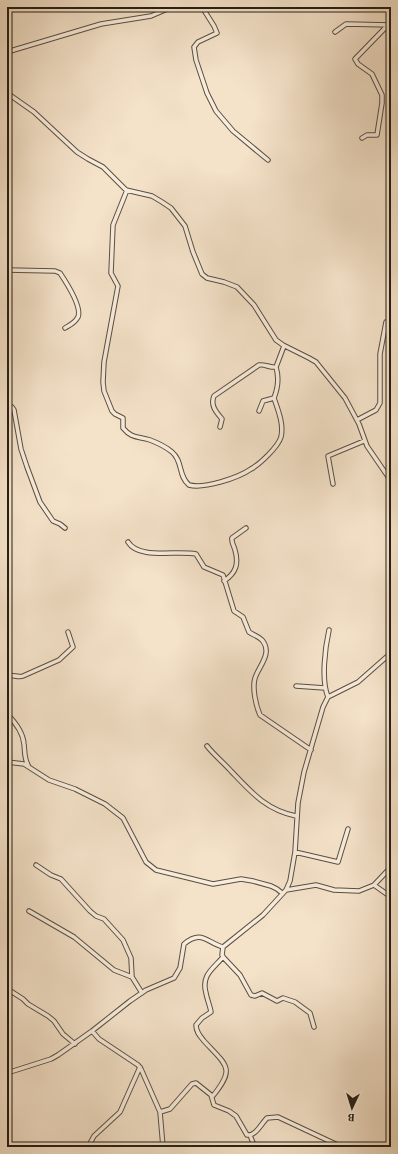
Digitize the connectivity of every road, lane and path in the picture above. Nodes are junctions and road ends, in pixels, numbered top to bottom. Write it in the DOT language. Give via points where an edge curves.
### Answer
graph roads {
  1 [pos="172,7"];
  2 [pos="202,7"];
  3 [pos="389,25"];
  4 [pos="335,32"];
  5 [pos="7,52"];
  6 [pos="7,93"];
  7 [pos="362,138"];
  8 [pos="268,160"];
  9 [pos="127,190"];
  10 [pos="7,270"];
  11 [pos="386,322"];
  12 [pos="65,328"];
  13 [pos="284,346"];
  14 [pos="276,367"];
  15 [pos="274,398"];
  16 [pos="7,406"];
  17 [pos="259,411"];
  18 [pos="357,420"];
  19 [pos="220,428"];
  20 [pos="364,441"];
  21 [pos="391,481"];
  22 [pos="334,484"];
  23 [pos="65,528"];
  24 [pos="246,528"];
  25 [pos="128,542"];
  26 [pos="224,581"];
  27 [pos="329,630"];
  28 [pos="68,632"];
  29 [pos="391,653"];
  30 [pos="7,676"];
  31 [pos="296,686"];
  32 [pos="325,688"];
  33 [pos="328,697"];
  34 [pos="7,714"];
  35 [pos="207,746"];
  36 [pos="311,750"];
  37 [pos="8,762"];
  38 [pos="29,766"];
  39 [pos="296,816"];
  40 [pos="348,829"];
  41 [pos="295,852"];
  42 [pos="36,866"];
  43 [pos="391,867"];
  44 [pos="374,885"];
  45 [pos="286,890"];
  46 [pos="282,893"];
  47 [pos="391,897"];
  48 [pos="29,911"];
  49 [pos="223,947"];
  50 [pos="223,957"];
  51 [pos="132,977"];
  52 [pos="7,982"];
  53 [pos="142,993"];
  54 [pos="314,1027"];
  55 [pos="92,1031"];
  56 [pos="75,1044"];
  57 [pos="140,1067"];
  58 [pos="7,1073"];
  59 [pos="212,1096"];
  60 [pos="160,1112"];
  61 [pos="250,1135"];
  62 [pos="88,1147"];
  63 [pos="163,1147"];
  64 [pos="258,1147"];
  65 [pos="342,1147"];
  1 -- 5 [label="street" via="151,16 101,24"];
  2 -- 8 [label="street" via="217,33 198,42 194,47 207,93 216,111 233,130"];
  3 -- 4 [label="street" via="346,24"];
  3 -- 7 [label="street" via="355,59 372,74 382,98 378,135 367,135"];
  6 -- 9 [label="street" via="34,112 77,152 103,167"];
  9 -- 13 [label="street" via="152,196 171,208 185,226 202,274 207,278 234,285 243,292 273,336"];
  9 -- 15 [label="street" via="113,225 111,273 118,286 104,362 103,382 112,411 123,418 123,428 131,436 158,443 173,453 183,478 189,485 209,485 251,470 278,443 281,421"];
  10 -- 12 [label="street" via="60,273 76,302 78,311 75,321"];
  11 -- 18 [label="street" via="380,352 380,403 376,410"];
  13 -- 14 [label="street"];
  13 -- 18 [label="street" via="316,362 345,398"];
  14 -- 15 [label="street" via="278,376"];
  14 -- 19 [label="street" via="259,365 214,396 212,403 222,419"];
  15 -- 17 [label="street" via="263,401"];
  16 -- 23 [label="street" via="14,410 23,455 42,505 53,522"];
  18 -- 20 [label="street"];
  20 -- 21 [label="street"];
  20 -- 22 [label="street" via="328,456"];
  24 -- 26 [label="street" via="232,538 238,564 233,574"];
  25 -- 26 [label="street" via="130,546 147,552 196,554 204,567 222,575"];
  26 -- 36 [label="street" via="234,611 243,617 249,632 259,637 264,644 265,659 255,679 260,715"];
  27 -- 32 [label="street"];
  28 -- 30 [label="street" via="73,647 59,660 20,677"];
  29 -- 33 [label="street" via="358,682"];
  31 -- 32 [label="street"];
  32 -- 33 [label="street"];
  33 -- 36 [label="street"];
  34 -- 38 [label="street" via="22,737 24,755"];
  35 -- 39 [label="street" via="264,804"];
  36 -- 39 [label="street"];
  37 -- 38 [label="street"];
  38 -- 46 [label="street" via="49,780 95,797 117,813 126,823 146,862 156,870 213,884 241,879 254,880"];
  39 -- 41 [label="street"];
  40 -- 41 [label="street" via="338,862"];
  41 -- 45 [label="street"];
  42 -- 51 [label="street" via="61,879 90,911 104,919 124,940 131,958"];
  43 -- 44 [label="street"];
  44 -- 45 [label="street" via="359,891 334,890 316,885"];
  44 -- 47 [label="street"];
  45 -- 46 [label="street"];
  46 -- 49 [label="street" via="263,915"];
  48 -- 51 [label="street" via="74,937 114,970"];
  49 -- 50 [label="street"];
  49 -- 53 [label="street" via="205,938 188,941 184,944 177,975"];
  50 -- 54 [label="street" via="240,974 251,995 262,994 277,1001 283,998 295,1002 310,1013"];
  50 -- 59 [label="street" via="205,980 204,986 211,1012 196,1025 199,1036 226,1069 223,1081"];
  51 -- 53 [label="street"];
  52 -- 56 [label="street" via="9,990 48,1016"];
  53 -- 55 [label="street"];
  55 -- 56 [label="street"];
  55 -- 57 [label="street" via="99,1039"];
  56 -- 58 [label="street" via="50,1059"];
  57 -- 60 [label="street"];
  57 -- 62 [label="street" via="120,1112 94,1136"];
  59 -- 60 [label="street" via="194,1083 170,1109"];
  59 -- 61 [label="street" via="213,1103 234,1113 245,1133"];
  60 -- 63 [label="street"];
  61 -- 64 [label="street"];
  61 -- 65 [label="street" via="265,1119 275,1116"];
}
